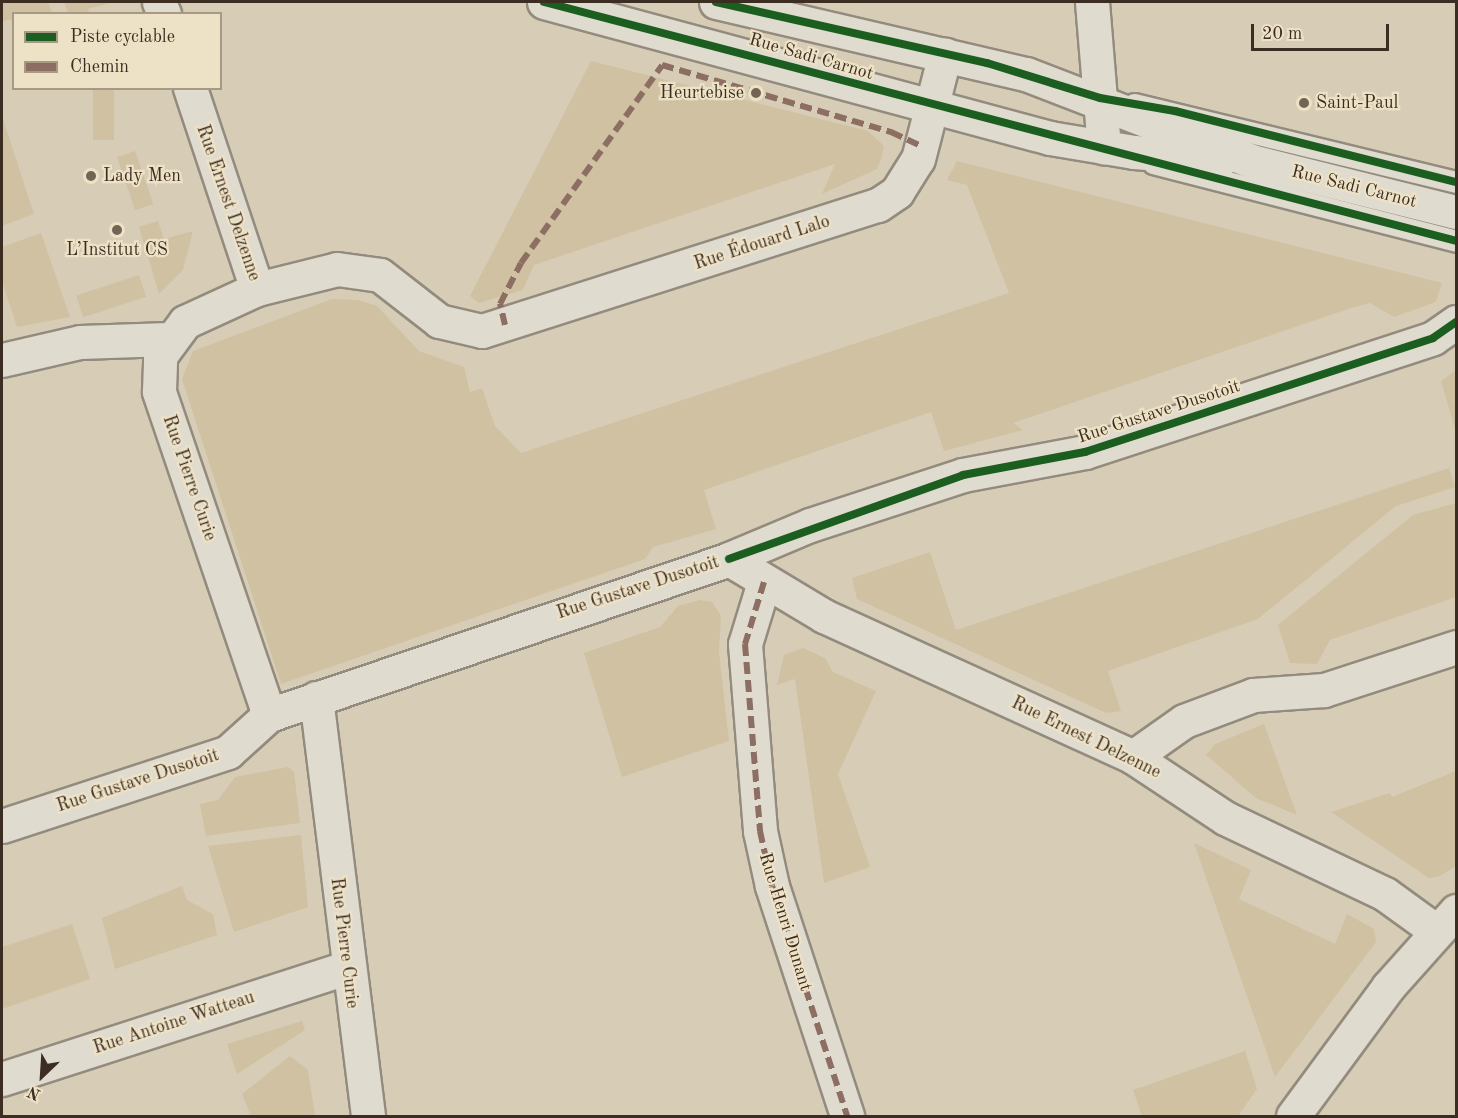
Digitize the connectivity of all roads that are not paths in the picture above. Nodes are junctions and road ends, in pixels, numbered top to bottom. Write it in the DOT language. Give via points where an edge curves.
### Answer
graph roads {
  1 [pos="544,2"];
  2 [pos="716,2"];
  3 [pos="1092,2"];
  4 [pos="945,54"];
  5 [pos="190,90"];
  6 [pos="1100,98"];
  7 [pos="935,107"];
  8 [pos="1104,148"];
  9 [pos="1251,161"];
  10 [pos="1456,182"];
  11 [pos="1456,212"];
  12 [pos="1456,242"];
  13 [pos="257,289"];
  14 [pos="1456,322"];
  15 [pos="482,332"];
  16 [pos="168,339"];
  17 [pos="2,360"];
  18 [pos="729,558"];
  19 [pos="764,582"];
  20 [pos="1456,647"];
  21 [pos="316,698"];
  22 [pos="269,715"];
  23 [pos="1133,757"];
  24 [pos="2,826"];
  25 [pos="1446,920"];
  26 [pos="346,968"];
  27 [pos="2,1078"];
  28 [pos="368,1116"];
  29 [pos="847,1116"];
  30 [pos="1293,1116"];
  1 -- 7 [label="street, Rue Sadi Carnot"];
  2 -- 4 [label="street, Rue Sadi Carnot"];
  3 -- 6 [label="street"];
  4 -- 6 [label="street, Rue Sadi Carnot"];
  4 -- 7 [label="street, Rue Édouard Lalo"];
  5 -- 13 [label="street, Rue Ernest Delzenne"];
  6 -- 8 [label="street"];
  6 -- 9 [label="street, Rue Sadi Carnot"];
  6 -- 10 [label="lane" via="1175,111"];
  7 -- 8 [label="street, Rue Sadi Carnot"];
  7 -- 15 [label="street, Rue Édouard Lalo" via="910,176 878,205"];
  8 -- 9 [label="street, Rue Sadi Carnot"];
  8 -- 12 [label="lane" via="1220,183"];
  9 -- 11 [label="street, Rue Sadi Carnot"];
  13 -- 15 [label="street, Rue Ernest Delzenne" via="337,269 358,270 398,285 439,321"];
  13 -- 16 [label="street, Rue Pierre Curie" via="200,311"];
  14 -- 18 [label="street, Rue Gustave Dusotoit" via="1432,338 1096,449 963,476"];
  16 -- 17 [label="street" via="80,342"];
  16 -- 22 [label="street, Rue Pierre Curie" via="156,371 159,391"];
  18 -- 19 [label="street, Rue Ernest Delzenne"];
  18 -- 21 [label="street, Rue Gustave Dusotoit"];
  19 -- 23 [label="street, Rue Ernest Delzenne" via="824,616"];
  19 -- 29 [label="street, Rue Henri Dunant" via="745,644 760,831 772,886"];
  20 -- 23 [label="street" via="1324,690 1253,695 1184,721"];
  21 -- 22 [label="street, Rue Gustave Dusotoit"];
  21 -- 26 [label="street, Rue Pierre Curie"];
  22 -- 24 [label="street, Rue Gustave Dusotoit" via="228,752"];
  23 -- 25 [label="street, Rue Ernest Delzenne" via="1225,818"];
  25 -- 30 [label="street"];
  26 -- 27 [label="street, Rue Antoine Watteau"];
  26 -- 28 [label="street, Rue Pierre Curie"];
}
